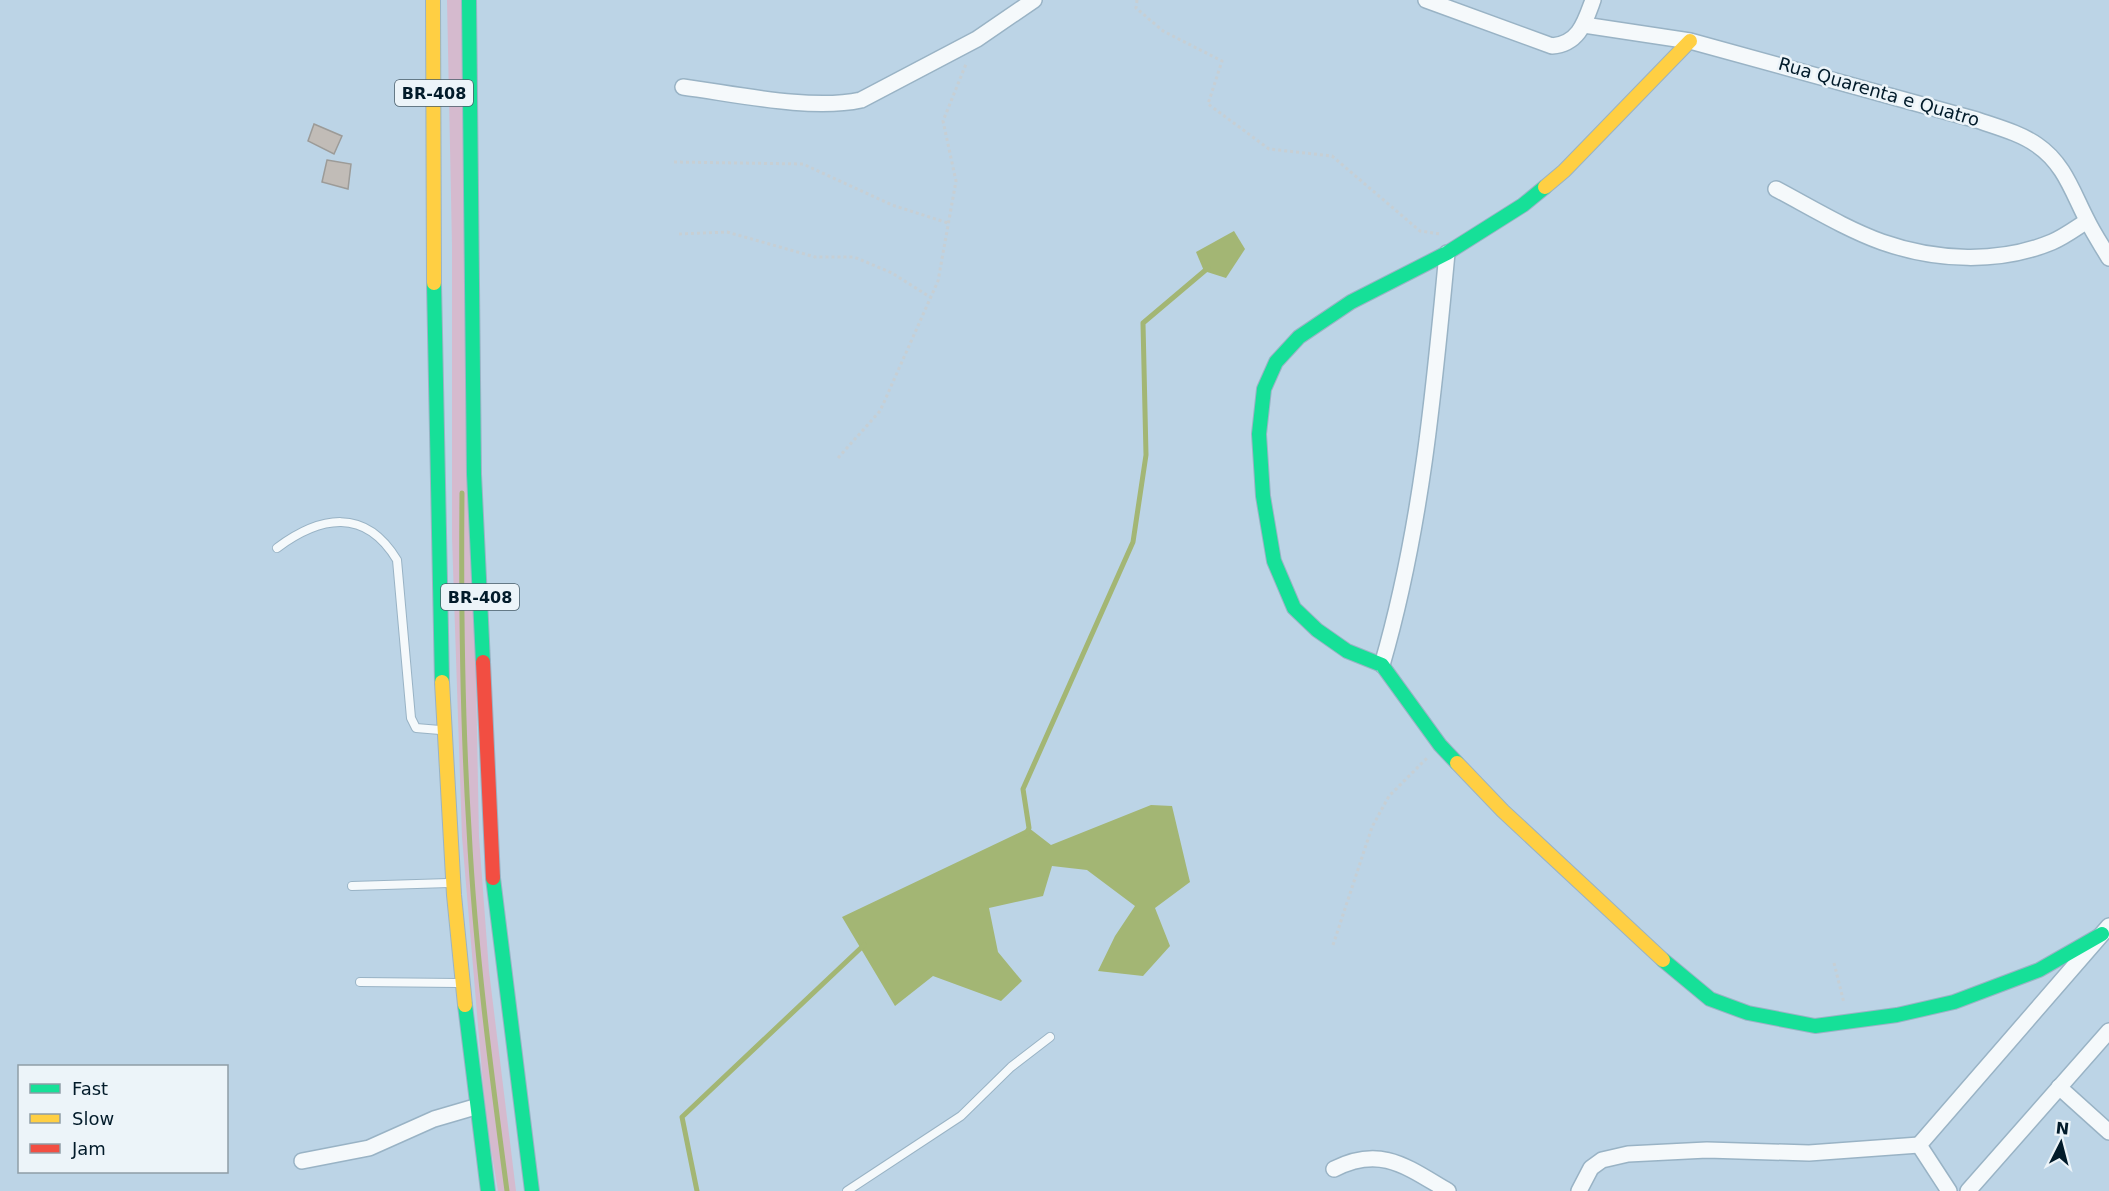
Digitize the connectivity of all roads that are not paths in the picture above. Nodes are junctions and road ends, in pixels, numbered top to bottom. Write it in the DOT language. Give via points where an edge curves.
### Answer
graph roads {
  1 [pos="422,0"];
  2 [pos="434,0"];
  3 [pos="469,0"];
  4 [pos="1034,0"];
  5 [pos="1426,0"];
  6 [pos="1593,0"];
  7 [pos="1584,25"];
  8 [pos="1690,41"];
  9 [pos="683,87"];
  10 [pos="435,185"];
  11 [pos="1776,189"];
  12 [pos="2087,221"];
  13 [pos="1447,253"];
  14 [pos="2109,258"];
  15 [pos="277,548"];
  16 [pos="1382,665"];
  17 [pos="445,731"];
  18 [pos="453,883"];
  19 [pos="352,886"];
  20 [pos="2105,930"];
  21 [pos="360,982"];
  22 [pos="462,983"];
  23 [pos="2109,1031"];
  24 [pos="1050,1036"];
  25 [pos="2059,1087"];
  26 [pos="475,1107"];
  27 [pos="2109,1132"];
  28 [pos="1918,1145"];
  29 [pos="302,1161"];
  30 [pos="1334,1169"];
  31 [pos="488,1191"];
  32 [pos="532,1191"];
  33 [pos="847,1191"];
  34 [pos="1448,1191"];
  35 [pos="1579,1191"];
  36 [pos="1948,1191"];
  37 [pos="1968,1191"];
  1 -- 10 [label="main road"];
  2 -- 10 [label="main road, BR-408"];
  3 -- 32 [label="main road, BR-408" via="474,474 492,868"];
  4 -- 9 [label="street" via="977,39 861,100 819,104"];
  5 -- 7 [label="street" via="1552,46 1575,39"];
  6 -- 7 [label="street"];
  7 -- 8 [label="street, Rua Quarenta e Quatro"];
  8 -- 12 [label="street, Rua Quarenta e Quatro" via="2014,133 2038,145 2058,165"];
  8 -- 13 [label="main road" via="1564,171 1523,205"];
  10 -- 17 [label="main road, BR-408" via="438,596"];
  11 -- 12 [label="street" via="1880,242 1948,256 2004,257 2054,242"];
  12 -- 14 [label="street, Rua Quarenta e Quatro"];
  13 -- 16 [label="street" via="1422,483 1398,612"];
  13 -- 16 [label="main road" via="1351,302 1299,337 1276,362 1264,389 1259,434 1263,496 1278,570 1294,608 1347,651"];
  15 -- 17 [label="lane" via="300,531 319,524 340,523 359,525 388,545 397,560 411,718 416,728"];
  16 -- 20 [label="main road" via="1440,745 1503,811 1675,971 1710,999 1748,1013 1815,1026 1954,1002 2039,970"];
  17 -- 18 [label="main road, BR-408"];
  18 -- 19 [label="lane"];
  18 -- 22 [label="main road, BR-408"];
  20 -- 28 [label="street"];
  21 -- 22 [label="lane"];
  22 -- 26 [label="main road, BR-408"];
  23 -- 25 [label="street"];
  24 -- 33 [label="lane" via="1011,1067 961,1116"];
  25 -- 27 [label="street"];
  25 -- 37 [label="street"];
  26 -- 29 [label="street" via="434,1119 369,1148"];
  26 -- 31 [label="main road, BR-408"];
  28 -- 35 [label="street" via="1809,1153 1707,1150 1628,1154 1602,1160 1591,1168"];
  28 -- 36 [label="street"];
  30 -- 34 [label="street" via="1353,1159 1373,1157 1408,1168"];
}
